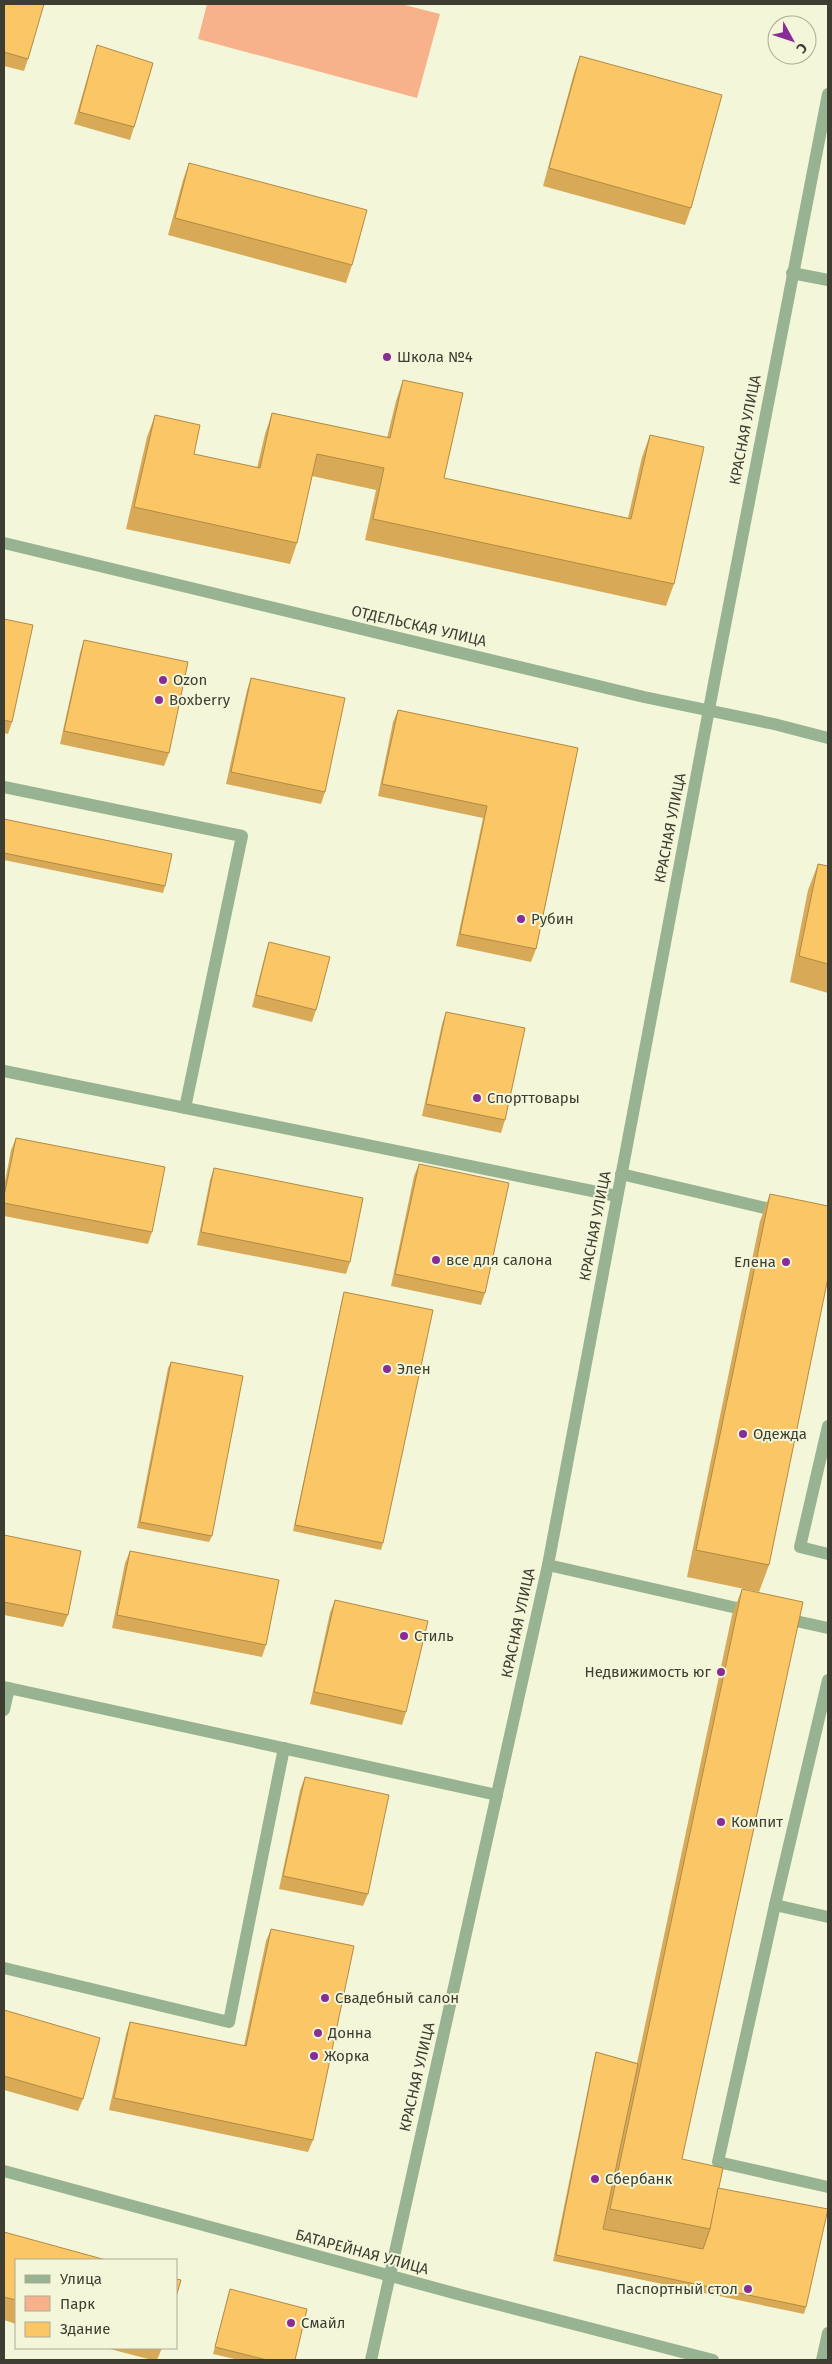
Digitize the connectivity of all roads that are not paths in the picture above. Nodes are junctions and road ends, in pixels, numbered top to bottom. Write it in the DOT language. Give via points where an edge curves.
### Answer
graph roads {
  1 [pos="828,94"];
  2 [pos="792,274"];
  3 [pos="828,280"];
  4 [pos="4,543"];
  5 [pos="709,710"];
  6 [pos="828,738"];
  7 [pos="4,787"];
  8 [pos="4,1071"];
  9 [pos="186,1108"];
  10 [pos="621,1174"];
  11 [pos="617,1196"];
  12 [pos="791,1214"];
  13 [pos="828,1426"];
  14 [pos="828,1554"];
  15 [pos="548,1565"];
  16 [pos="828,1628"];
  17 [pos="828,1680"];
  18 [pos="6,1687"];
  19 [pos="4,1710"];
  20 [pos="284,1748"];
  21 [pos="497,1795"];
  22 [pos="775,1905"];
  23 [pos="828,1917"];
  24 [pos="4,1968"];
  25 [pos="4,2171"];
  26 [pos="828,2187"];
  27 [pos="389,2276"];
  28 [pos="828,2333"];
  29 [pos="372,2360"];
  30 [pos="712,2360"];
  31 [pos="822,2360"];
  1 -- 2 [label="street, КРАСНАЯ УЛИЦА"];
  2 -- 3 [label="street"];
  2 -- 5 [label="street, КРАСНАЯ УЛИЦА"];
  4 -- 5 [label="street, ОТДЕЛЬСКАЯ УЛИЦА"];
  5 -- 6 [label="street, ОТДЕЛЬСКАЯ УЛИЦА"];
  5 -- 10 [label="street, КРАСНАЯ УЛИЦА"];
  7 -- 9 [label="street" via="242,836"];
  8 -- 9 [label="street"];
  9 -- 11 [label="street"];
  10 -- 11 [label="street, КРАСНАЯ УЛИЦА"];
  10 -- 12 [label="street"];
  11 -- 15 [label="street, КРАСНАЯ УЛИЦА"];
  13 -- 14 [label="street" via="800,1547"];
  15 -- 16 [label="street"];
  15 -- 21 [label="street, КРАСНАЯ УЛИЦА"];
  17 -- 22 [label="street"];
  18 -- 19 [label="street"];
  18 -- 20 [label="street"];
  20 -- 21 [label="street"];
  20 -- 24 [label="street" via="229,2022"];
  21 -- 27 [label="street, КРАСНАЯ УЛИЦА"];
  22 -- 23 [label="street"];
  22 -- 26 [label="street" via="718,2162"];
  25 -- 27 [label="street, БАТАРЕЙНАЯ УЛИЦА"];
  27 -- 29 [label="street, КРАСНАЯ УЛИЦА"];
  27 -- 30 [label="street, БАТАРЕЙНАЯ УЛИЦА"];
  28 -- 31 [label="street"];
}
